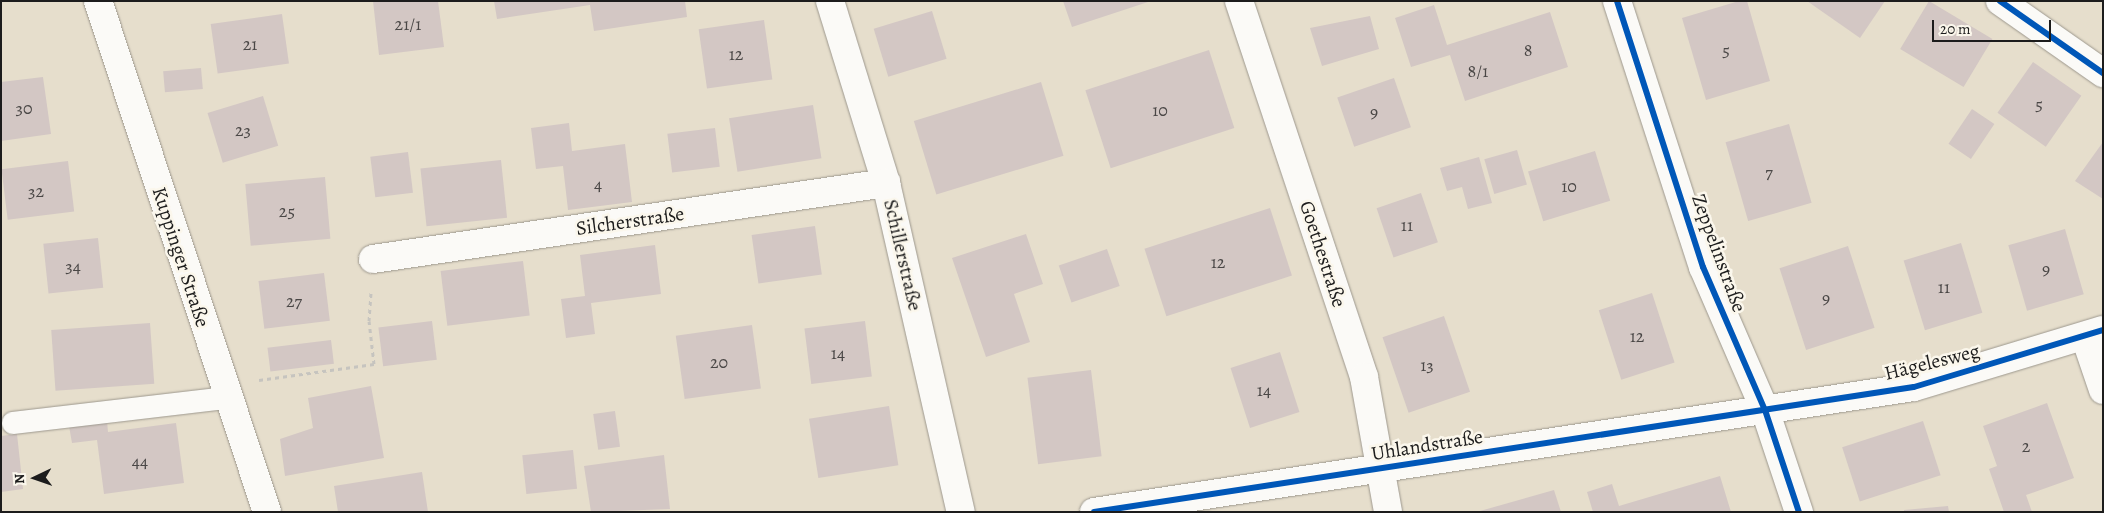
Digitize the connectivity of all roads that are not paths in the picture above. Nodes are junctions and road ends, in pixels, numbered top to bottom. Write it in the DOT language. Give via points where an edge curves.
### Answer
graph roads {
  1 [pos="98,1"];
  2 [pos="830,1"];
  3 [pos="1239,1"];
  4 [pos="1617,1"];
  5 [pos="2000,1"];
  6 [pos="2103,73"];
  7 [pos="886,184"];
  8 [pos="373,259"];
  9 [pos="2094,333"];
  10 [pos="2103,390"];
  11 [pos="225,392"];
  12 [pos="1765,410"];
  13 [pos="12,423"];
  14 [pos="1382,469"];
  15 [pos="267,512"];
  16 [pos="961,512"];
  17 [pos="1094,512"];
  18 [pos="1388,512"];
  19 [pos="1799,512"];
  1 -- 11 [label="street, Kuppinger Straße"];
  2 -- 7 [label="street, Schillerstraße"];
  3 -- 14 [label="street, Goethestraße" via="1364,377"];
  4 -- 12 [label="street, Zeppelinstraße" via="1703,267"];
  5 -- 6 [label="street"];
  7 -- 8 [label="street, Silcherstraße"];
  7 -- 16 [label="street, Schillerstraße"];
  9 -- 10 [label="street"];
  9 -- 12 [label="street, Hägelesweg" via="1914,387"];
  11 -- 13 [label="lane"];
  11 -- 15 [label="street, Kuppinger Straße"];
  12 -- 14 [label="street, Uhlandstraße"];
  12 -- 19 [label="street, Zeppelinstraße"];
  14 -- 17 [label="street, Uhlandstraße"];
  14 -- 18 [label="street, Goethestraße"];
}
